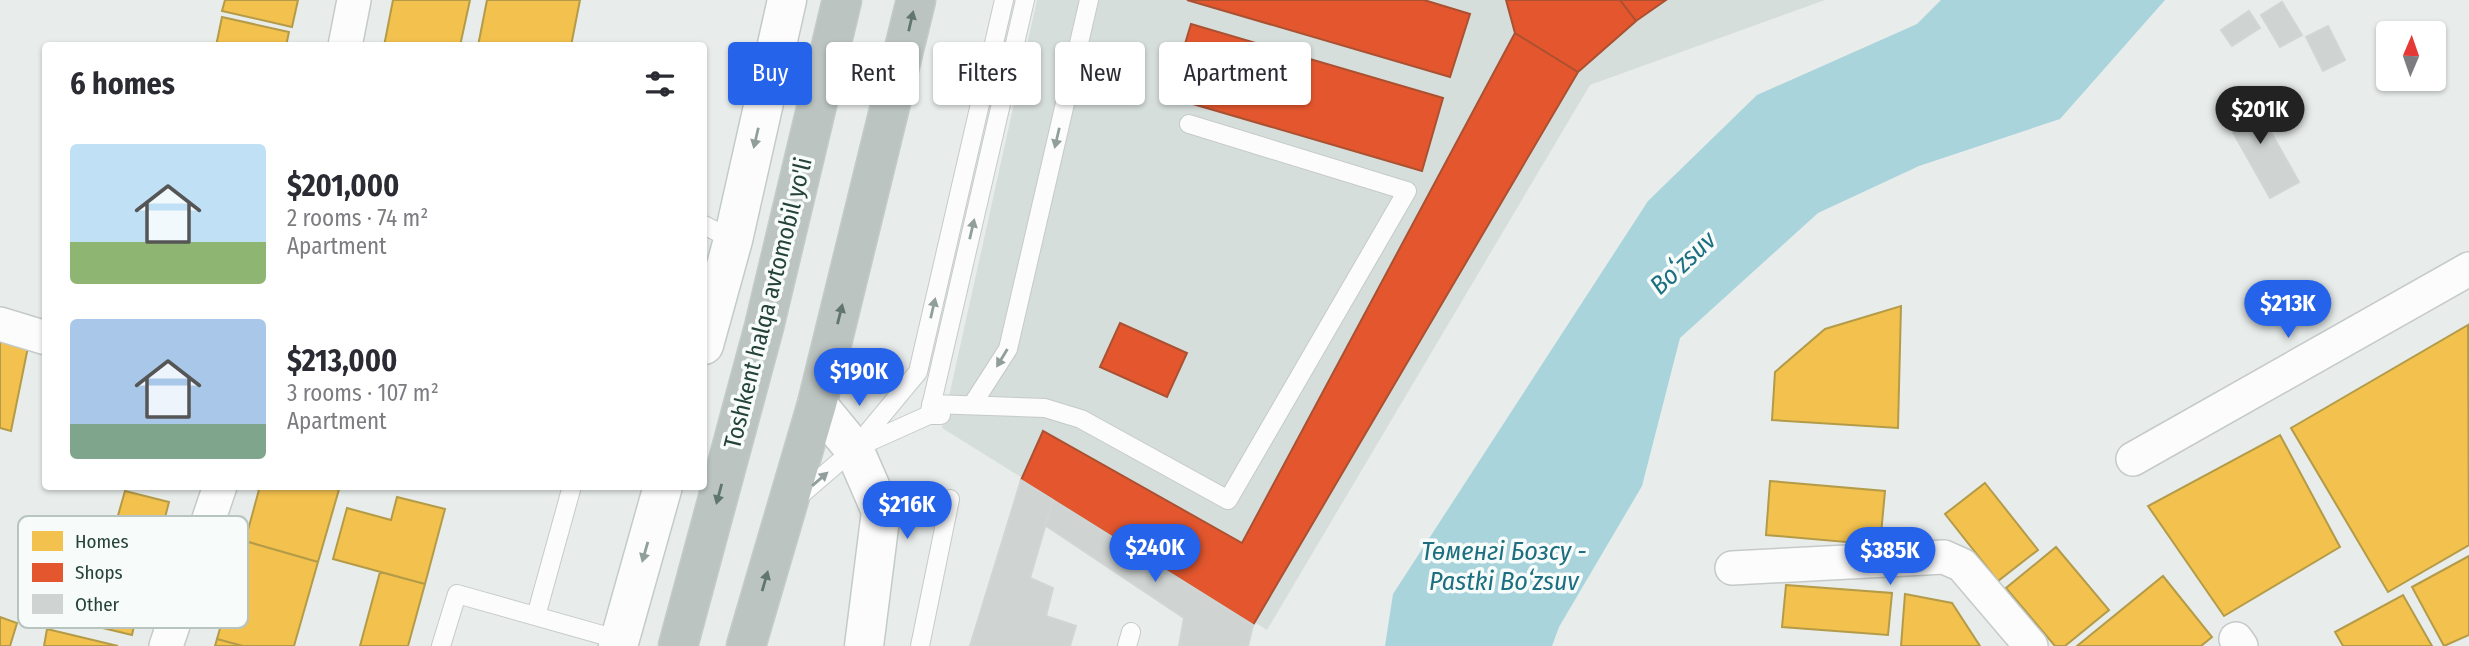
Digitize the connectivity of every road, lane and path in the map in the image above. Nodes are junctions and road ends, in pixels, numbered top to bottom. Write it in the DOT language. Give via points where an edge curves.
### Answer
graph roads {
  1 [pos="354,0"];
  2 [pos="787,0"];
  3 [pos="842,0"];
  4 [pos="916,0"];
  5 [pos="1004,0"];
  6 [pos="1025,0"];
  7 [pos="1089,0"];
  8 [pos="346,42"];
  9 [pos="1189,124"];
  10 [pos="718,233"];
  11 [pos="2469,269"];
  12 [pos="707,321"];
  13 [pos="0,324"];
  14 [pos="42,337"];
  15 [pos="817,404"];
  16 [pos="972,405"];
  17 [pos="930,409"];
  18 [pos="1081,419"];
  19 [pos="854,449"];
  20 [pos="2133,459"];
  21 [pos="219,490"];
  22 [pos="571,490"];
  23 [pos="662,490"];
  24 [pos="950,499"];
  25 [pos="786,509"];
  26 [pos="210,516"];
  27 [pos="1732,568"];
  28 [pos="536,616"];
  29 [pos="172,628"];
  30 [pos="619,643"];
  31 [pos="166,646"];
  32 [pos="441,646"];
  33 [pos="678,646"];
  34 [pos="746,646"];
  35 [pos="864,646"];
  36 [pos="920,646"];
  37 [pos="2031,646"];
  1 -- 8 [label="street"];
  2 -- 10 [label="street, one-way"];
  3 -- 33 [label="highway, Toshkent halqa avtomobil yo'li, one-way" via="764,327"];
  15 -- 4 [label="highway, one-way"];
  19 -- 5 [label="lane, one-way" via="918,372"];
  17 -- 6 [label="lane, one-way"];
  7 -- 16 [label="lane, one-way" via="1008,349"];
  9 -- 18 [label="lane" via="1407,191 1228,500"];
  10 -- 12 [label="street"];
  11 -- 20 [label="street"];
  13 -- 14 [label="street"];
  15 -- 19 [label="street"];
  15 -- 25 [label="highway"];
  16 -- 17 [label="lane"];
  16 -- 18 [label="lane" via="1045,408"];
  17 -- 18 [label="lane"];
  17 -- 19 [label="lane"];
  25 -- 19 [label="lane, one-way"];
  19 -- 35 [label="street" via="881,511"];
  21 -- 26 [label="street"];
  22 -- 28 [label="lane"];
  23 -- 30 [label="street, one-way"];
  24 -- 36 [label="lane"];
  34 -- 25 [label="highway, one-way"];
  27 -- 37 [label="street" via="1944,557 1962,565"];
  28 -- 30 [label="lane"];
  28 -- 32 [label="lane" via="457,594"];
  29 -- 31 [label="street"];
}
